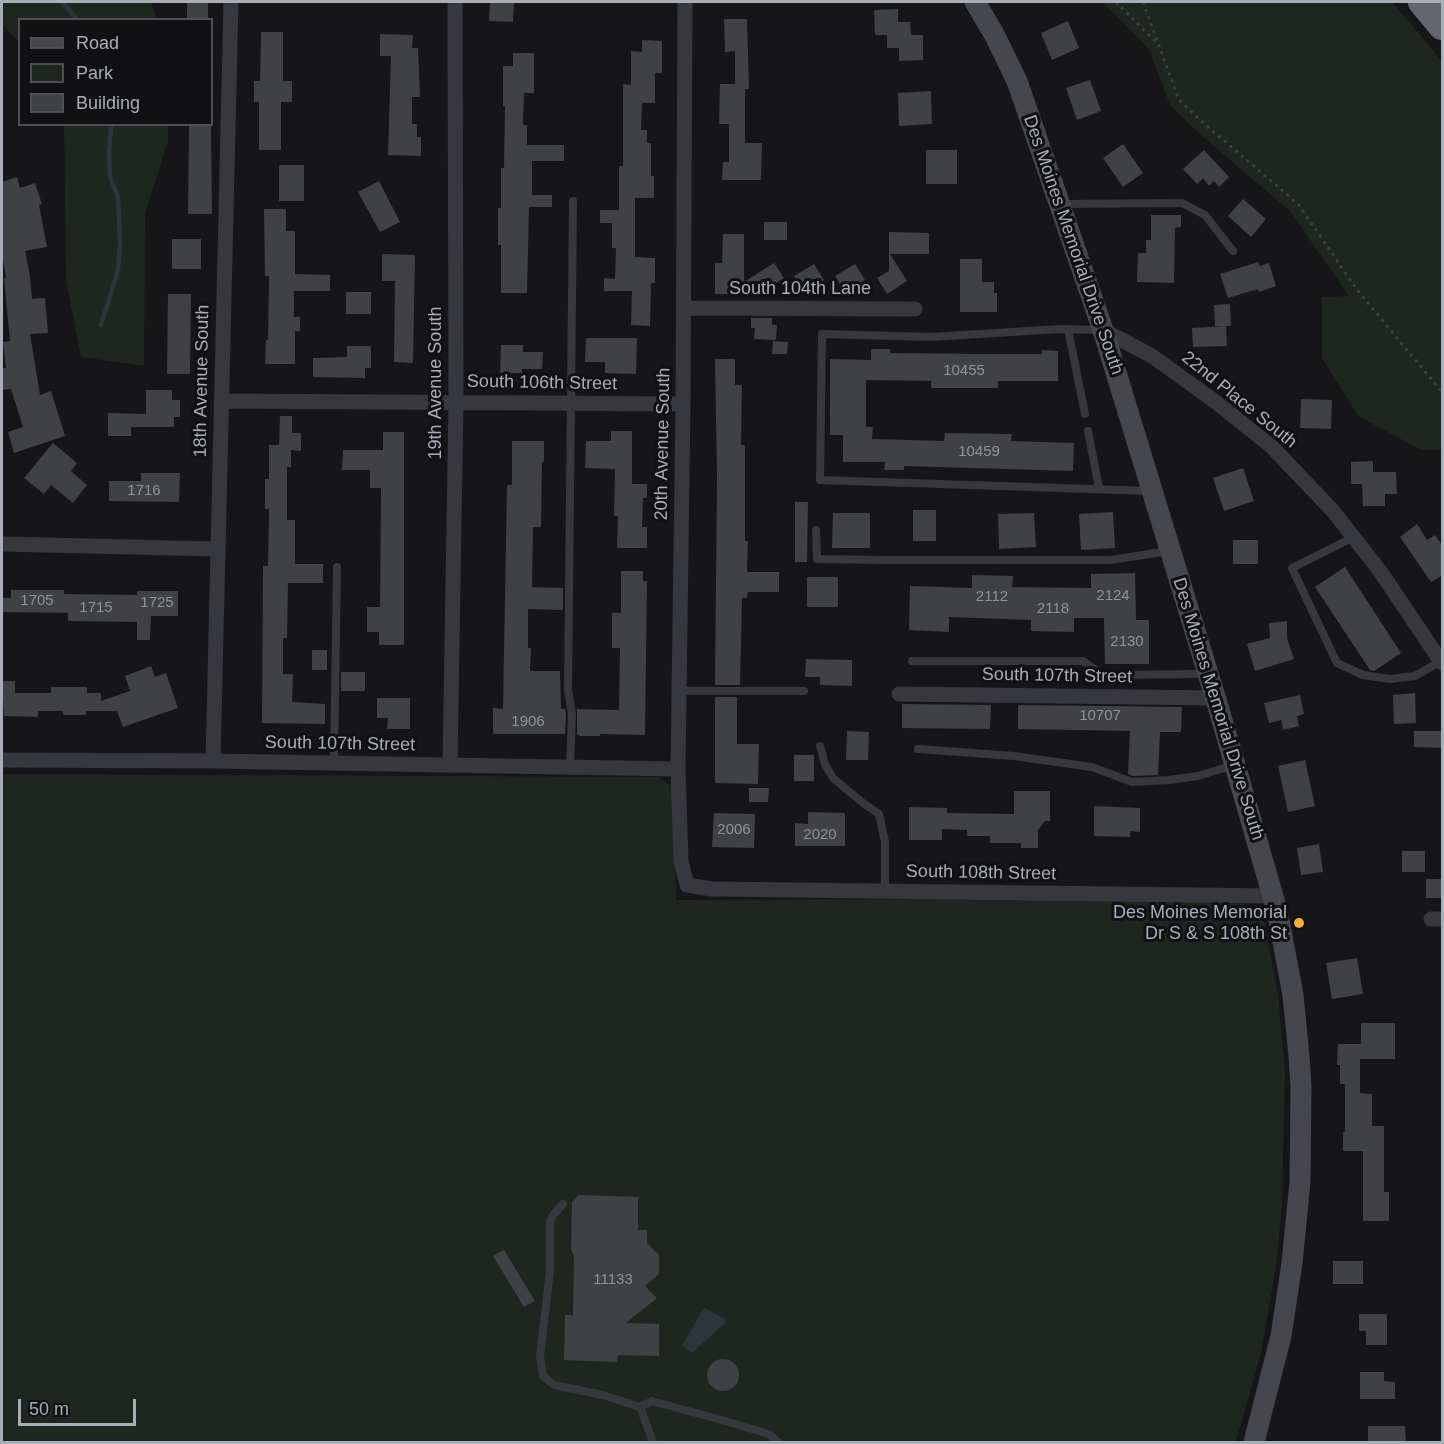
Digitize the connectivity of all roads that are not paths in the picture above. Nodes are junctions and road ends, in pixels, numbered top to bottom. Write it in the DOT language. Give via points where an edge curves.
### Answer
graph roads {
  1 [pos="231,2"];
  2 [pos="455,2"];
  3 [pos="685,2"];
  4 [pos="975,2"];
  5 [pos="1422,2"];
  6 [pos="1443,26"];
  7 [pos="573,201"];
  8 [pos="1060,204"];
  9 [pos="1233,251"];
  10 [pos="684,308"];
  11 [pos="915,309"];
  12 [pos="1068,329"];
  13 [pos="1103,330"];
  14 [pos="221,401"];
  15 [pos="456,401"];
  16 [pos="572,403"];
  17 [pos="683,404"];
  18 [pos="1085,414"];
  19 [pos="1088,431"];
  20 [pos="1099,488"];
  21 [pos="1152,491"];
  22 [pos="816,530"];
  23 [pos="1354,537"];
  24 [pos="2,544"];
  25 [pos="217,549"];
  26 [pos="1170,551"];
  27 [pos="337,567"];
  28 [pos="912,661"];
  29 [pos="1442,662"];
  30 [pos="1208,674"];
  31 [pos="680,691"];
  32 [pos="804,691"];
  33 [pos="899,694"];
  34 [pos="1215,698"];
  35 [pos="820,746"];
  36 [pos="918,750"];
  37 [pos="2,760"];
  38 [pos="213,761"];
  39 [pos="334,763"];
  40 [pos="450,765"];
  41 [pos="1235,765"];
  42 [pos="570,768"];
  43 [pos="678,769"];
  44 [pos="687,885"];
  45 [pos="885,891"];
  46 [pos="1274,896"];
  47 [pos="563,1204"];
  48 [pos="640,1407"];
  49 [pos="653,1443"];
  50 [pos="778,1443"];
  51 [pos="1254,1443"];
  1 -- 14 [label="street, 18th Avenue South"];
  2 -- 15 [label="street, 19th Avenue South"];
  3 -- 10 [label="street, 20th Avenue South"];
  4 -- 8 [label="main road, Des Moines Memorial Drive South" via="1017,81"];
  5 -- 6 [label="highway"];
  7 -- 16 [label="lane"];
  8 -- 9 [label="lane" via="1182,203 1205,215"];
  8 -- 13 [label="main road, Des Moines Memorial Drive South"];
  10 -- 11 [label="street, South 104th Lane"];
  10 -- 17 [label="street, 20th Avenue South"];
  12 -- 13 [label="lane"];
  12 -- 18 [label="lane"];
  12 -- 20 [label="lane" via="931,337 822,334 820,480"];
  13 -- 21 [label="main road, Des Moines Memorial Drive South"];
  13 -- 23 [label="street, 22nd Place South" via="1152,356 1272,447"];
  14 -- 15 [label="street, South 106th Street"];
  14 -- 25 [label="street, 18th Avenue South"];
  15 -- 16 [label="street, South 106th Street"];
  15 -- 40 [label="street, 19th Avenue South"];
  16 -- 17 [label="street, South 106th Street"];
  16 -- 42 [label="lane"];
  17 -- 31 [label="street, 20th Avenue South"];
  19 -- 20 [label="lane"];
  20 -- 21 [label="lane"];
  21 -- 26 [label="main road, Des Moines Memorial Drive South"];
  22 -- 26 [label="lane" via="817,559 1110,560"];
  23 -- 29 [label="street, 22nd Place South"];
  23 -- 29 [label="lane" via="1292,568 1337,663 1363,675 1390,679 1415,676"];
  24 -- 25 [label="street"];
  25 -- 38 [label="street, 18th Avenue South"];
  26 -- 30 [label="main road, Des Moines Memorial Drive South"];
  27 -- 39 [label="lane"];
  28 -- 30 [label="lane" via="1083,661 1103,675"];
  30 -- 34 [label="main road, Des Moines Memorial Drive South"];
  31 -- 32 [label="lane"];
  31 -- 43 [label="street, 20th Avenue South"];
  33 -- 34 [label="street, South 107th Street"];
  34 -- 41 [label="main road, Des Moines Memorial Drive South"];
  35 -- 45 [label="lane" via="833,778 879,814 885,842"];
  36 -- 41 [label="lane" via="1014,756 1092,767 1132,782 1198,776"];
  37 -- 38 [label="street, South 107th Street"];
  38 -- 39 [label="street, South 107th Street"];
  39 -- 40 [label="street, South 107th Street"];
  40 -- 42 [label="street, South 107th Street"];
  41 -- 46 [label="main road, Des Moines Memorial Drive South"];
  42 -- 43 [label="street, South 107th Street"];
  43 -- 44 [label="street, 20th Avenue South" via="681,861"];
  44 -- 45 [label="street, South 108th Street" via="712,889"];
  45 -- 46 [label="street, South 108th Street"];
  46 -- 51 [label="main road, Des Moines Memorial Drive South" via="1293,995 1301,1088 1300,1182 1281,1336"];
  47 -- 48 [label="lane" via="550,1221 550,1271 540,1356 543,1376 554,1385"];
  48 -- 49 [label="lane"];
  48 -- 50 [label="lane" via="652,1401 769,1434"];
}
